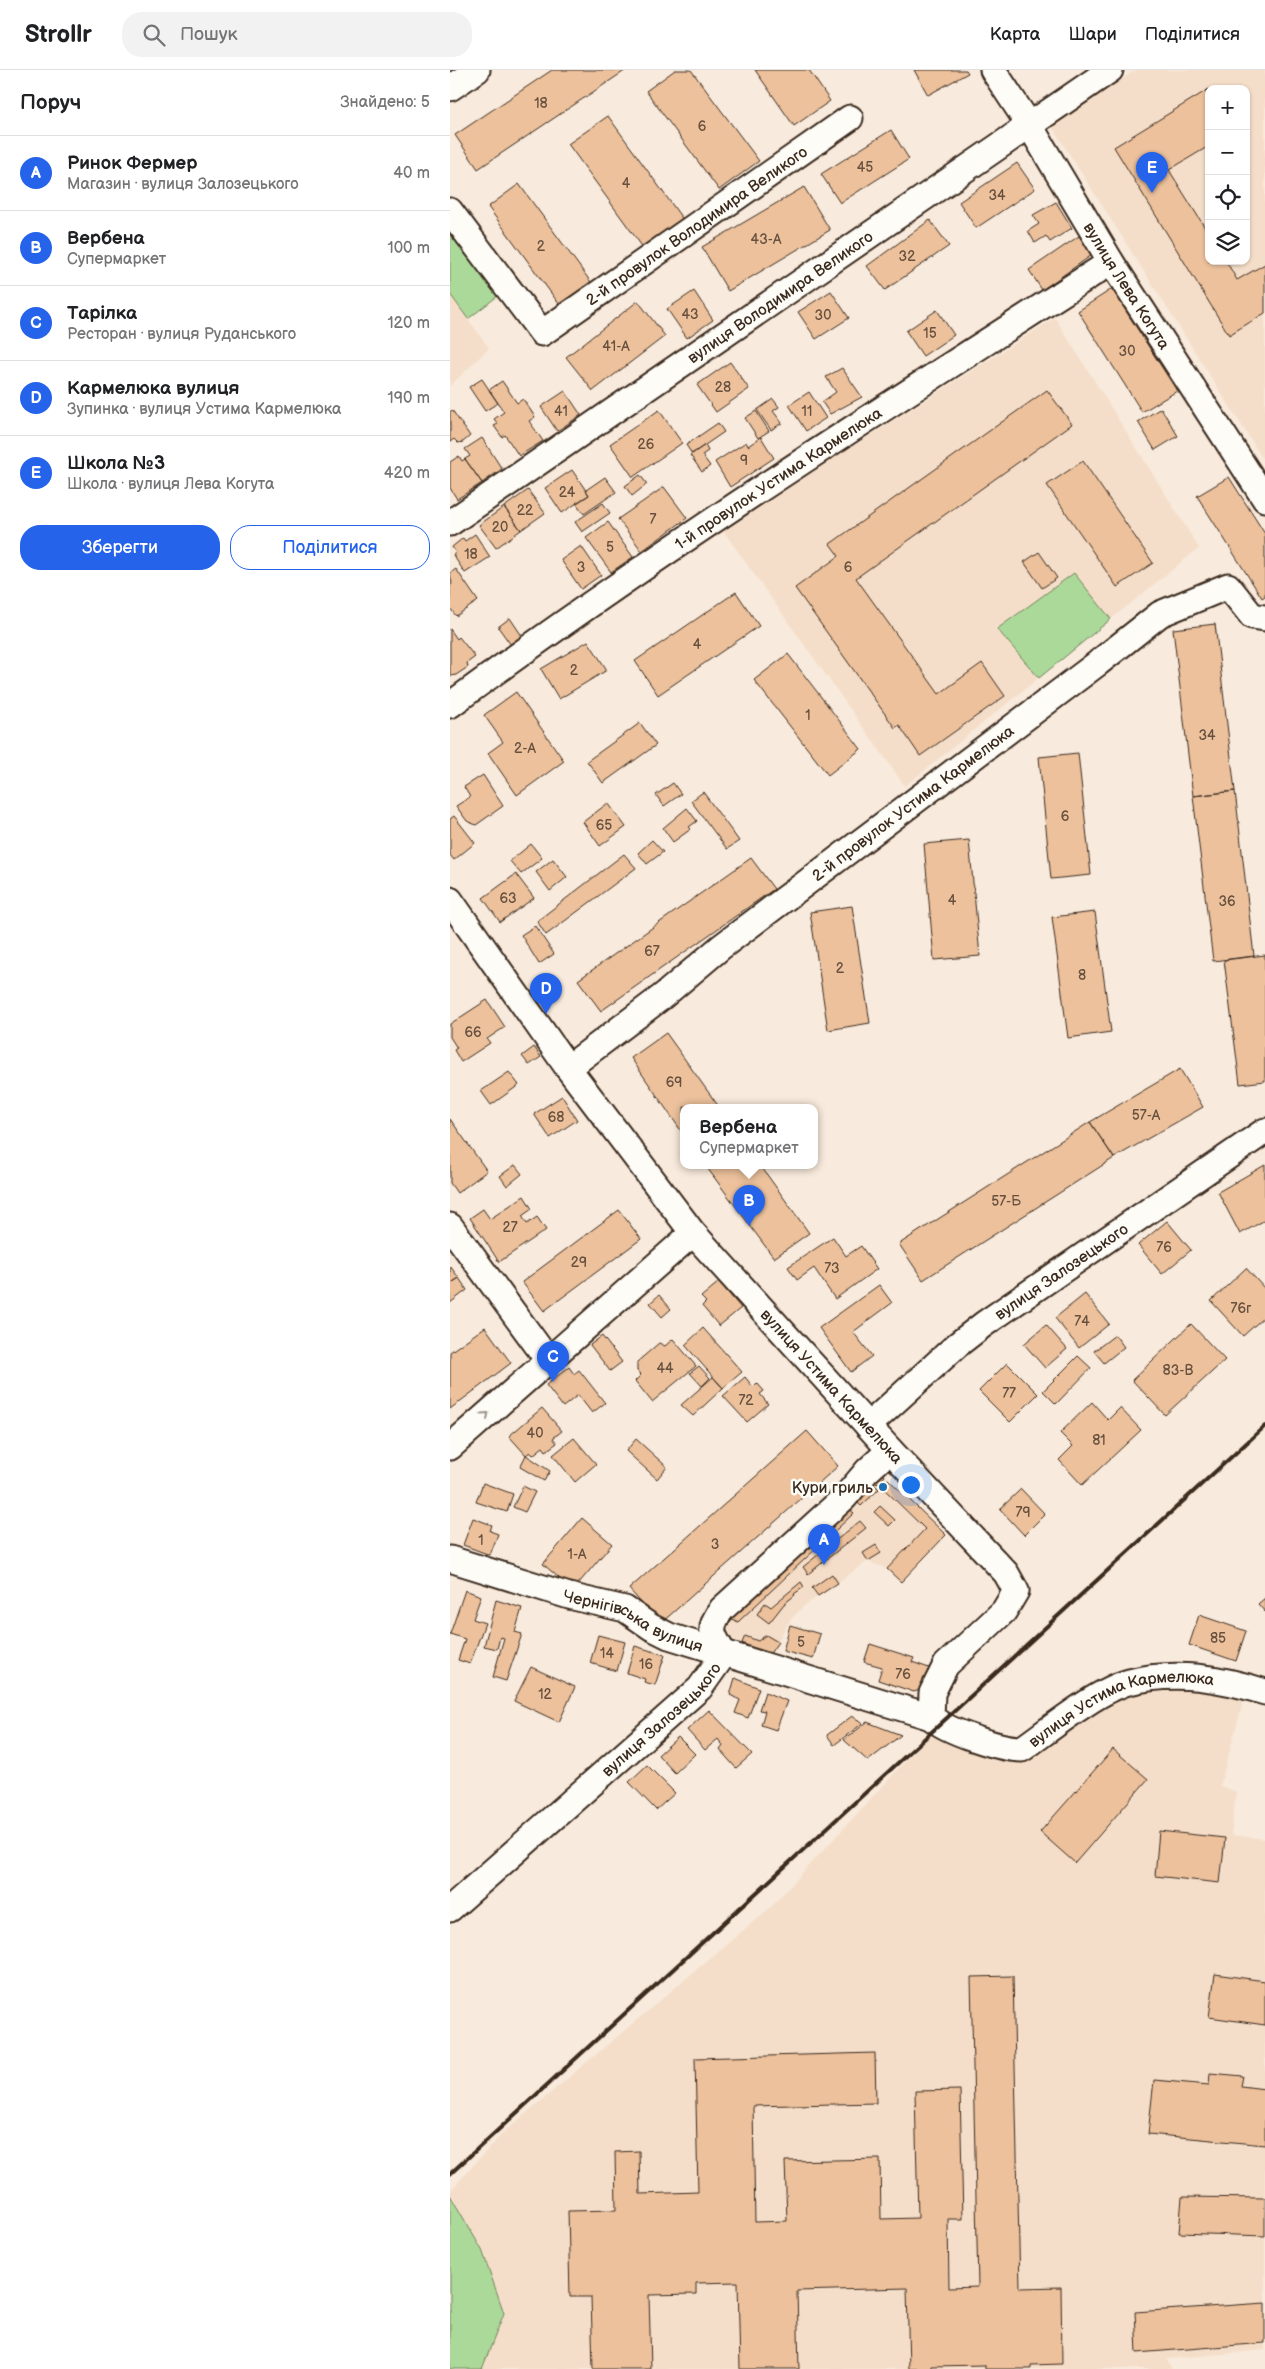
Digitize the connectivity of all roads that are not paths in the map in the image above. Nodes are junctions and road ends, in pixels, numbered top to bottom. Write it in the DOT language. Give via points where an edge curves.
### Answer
graph roads {
  1 [pos="477,70"];
  2 [pos="993,70"];
  3 [pos="1110,70"];
  4 [pos="450,88"];
  5 [pos="850,118"];
  6 [pos="1030,126"];
  7 [pos="450,211"];
  8 [pos="1111,262"];
  9 [pos="1265,499"];
  10 [pos="450,523"];
  11 [pos="1265,618"];
  12 [pos="450,705"];
  13 [pos="450,900"];
  14 [pos="568,1068"];
  15 [pos="1265,1131"];
  16 [pos="450,1226"];
  17 [pos="693,1233"];
  18 [pos="548,1360"];
  19 [pos="868,1426"];
  20 [pos="450,1447"];
  21 [pos="890,1450"];
  22 [pos="450,1560"];
  23 [pos="724,1654"];
  24 [pos="1259,1684"];
  25 [pos="931,1717"];
  26 [pos="450,1909"];
  1 -- 4 [label="street"];
  2 -- 6 [label="street, вулиця Лева Когута"];
  3 -- 6 [label="street, вулиця Володимира Великого"];
  5 -- 7 [label="street, 2-й провулок Володимира Великого" via="542,333"];
  6 -- 8 [label="street, вулиця Лева Когута"];
  6 -- 10 [label="street, вулиця Володимира Великого"];
  8 -- 9 [label="street, вулиця Лева Когута"];
  8 -- 12 [label="street, 1-й провулок Устима Кармелюка" via="794,466"];
  11 -- 14 [label="street, 2-й провулок Устима Кармелюка" via="1252,616 1228,586 1160,614 721,947"];
  13 -- 14 [label="street, вулиця Устима Кармелюка"];
  14 -- 17 [label="street, вулиця Устима Кармелюка"];
  15 -- 19 [label="street, вулиця Залозецького" via="984,1324"];
  16 -- 18 [label="street"];
  17 -- 18 [label="street"];
  17 -- 19 [label="street, вулиця Устима Кармелюка"];
  20 -- 18 [label="street, one-way"];
  19 -- 21 [label="street, вулиця Устима Кармелюка"];
  21 -- 23 [label="street, вулиця Залозецького" via="845,1497 722,1609 712,1622 712,1635"];
  21 -- 25 [label="street, вулиця Устима Кармелюка" via="1006,1573 1016,1591 1004,1611 946,1665 932,1693"];
  22 -- 23 [label="street, Чернігівська вулиця" via="569,1596 625,1609 651,1628"];
  23 -- 25 [label="street, Чернігівська вулиця"];
  23 -- 26 [label="street, вулиця Залозецького" via="700,1688"];
  24 -- 25 [label="street, вулиця Устима Кармелюка" via="1171,1676 1128,1682 1095,1698 1022,1749 1010,1749 939,1725"];
}
